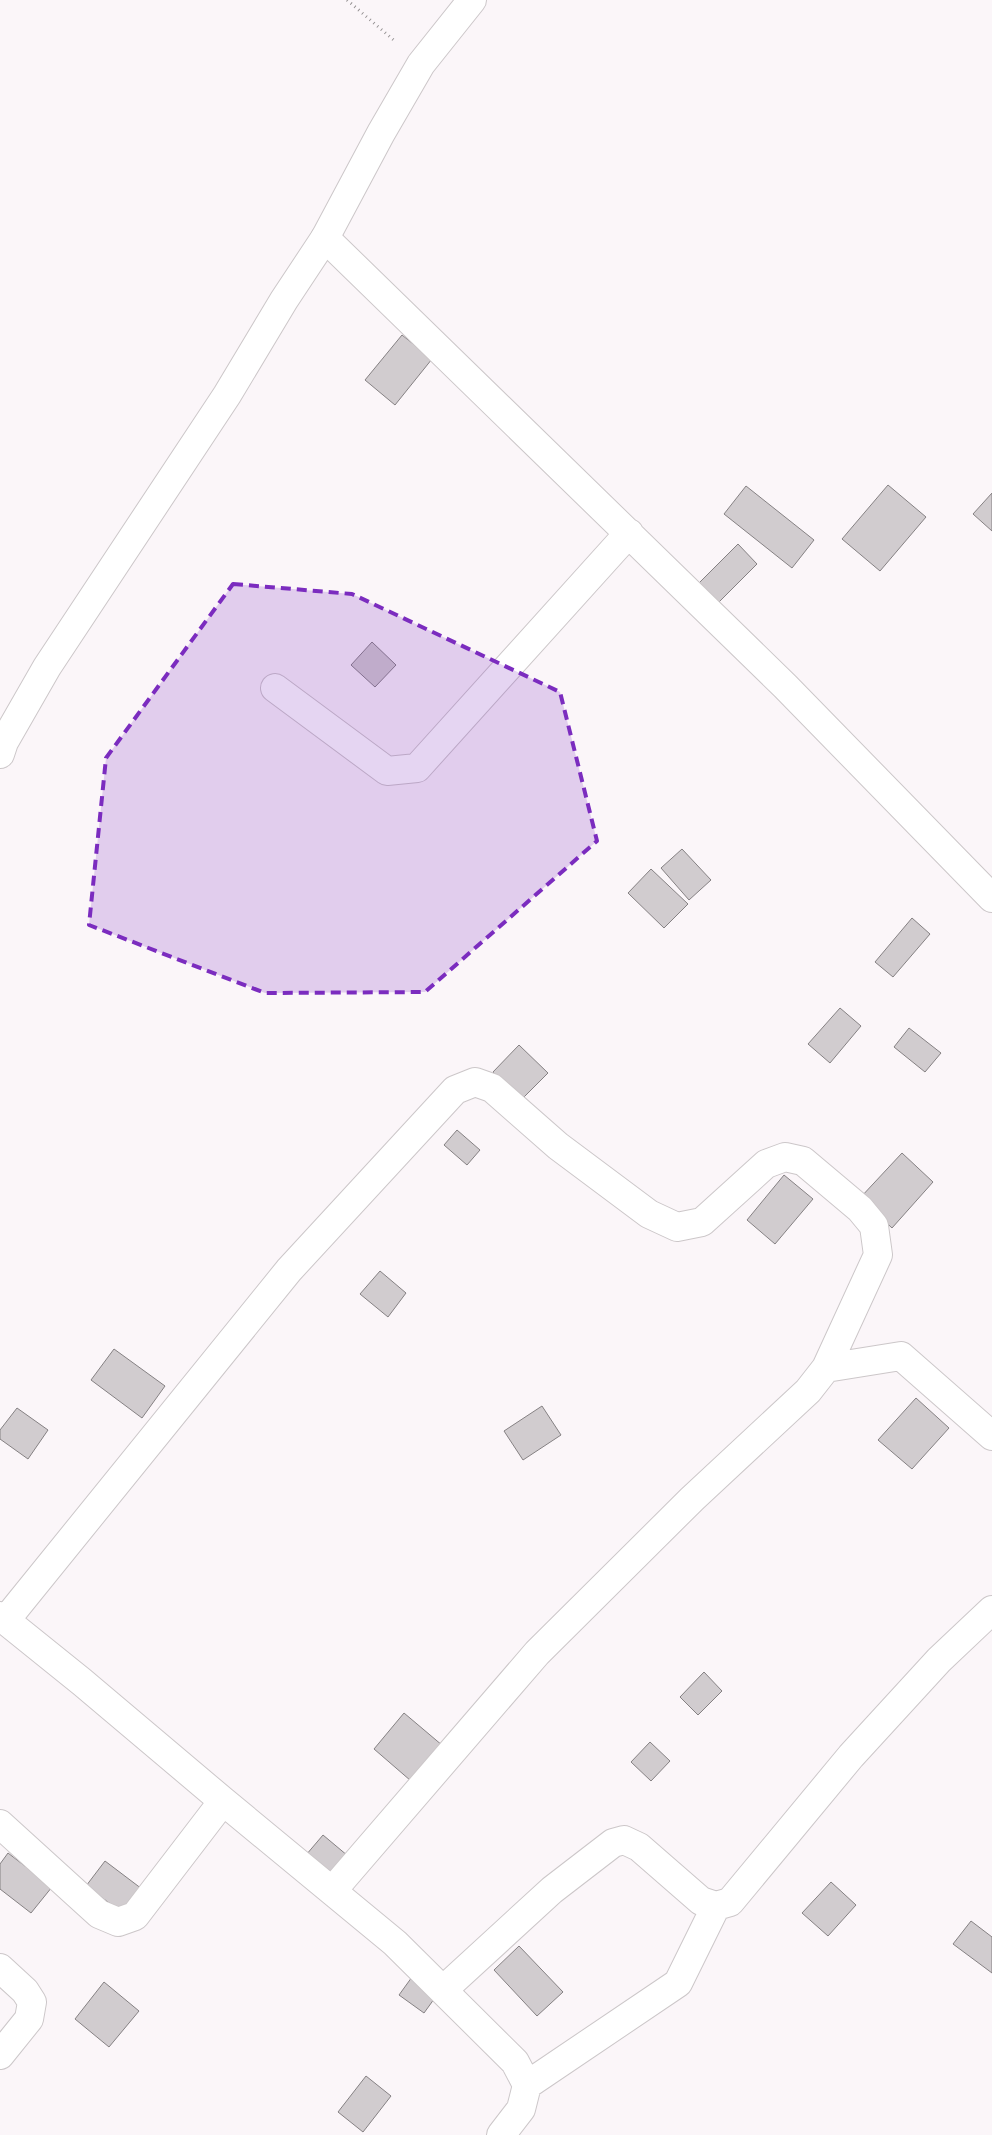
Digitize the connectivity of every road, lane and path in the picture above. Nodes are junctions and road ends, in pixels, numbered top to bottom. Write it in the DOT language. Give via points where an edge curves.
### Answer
graph roads {
  1 [pos="347,0"];
  2 [pos="472,0"];
  3 [pos="422,64"];
  4 [pos="325,238"];
  5 [pos="629,533"];
  6 [pos="275,688"];
  7 [pos="0,754"];
  8 [pos="992,898"];
  9 [pos="826,1368"];
  10 [pos="992,1436"];
  11 [pos="992,1610"];
  12 [pos="2,1618"];
  13 [pos="223,1801"];
  14 [pos="0,1824"];
  15 [pos="332,1891"];
  16 [pos="716,1906"];
  17 [pos="0,1968"];
  18 [pos="443,1990"];
  19 [pos="0,2055"];
  20 [pos="527,2085"];
  21 [pos="501,2135"];
  1 -- 3 [label="path"];
  2 -- 3 [label="street"];
  3 -- 4 [label="street"];
  4 -- 5 [label="street"];
  4 -- 7 [label="street" via="227,395 47,667"];
  5 -- 6 [label="street" via="417,768 387,771"];
  5 -- 8 [label="street" via="785,686"];
  9 -- 10 [label="street" via="901,1356"];
  9 -- 12 [label="street" via="878,1255 874,1226 860,1209 803,1161 785,1157 766,1164 702,1222 677,1227 649,1214 558,1146 492,1088 475,1082 455,1090 289,1270"];
  9 -- 15 [label="street" via="808,1391 692,1499 537,1653"];
  11 -- 16 [label="street" via="939,1660 851,1756 730,1902"];
  12 -- 13 [label="street"];
  13 -- 14 [label="street" via="135,1916 118,1922 99,1914"];
  13 -- 15 [label="street"];
  15 -- 18 [label="street" via="395,1943"];
  16 -- 18 [label="street" via="701,1901 639,1847 624,1840 613,1843 552,1890"];
  16 -- 20 [label="street" via="678,1983"];
  17 -- 19 [label="street" via="32,2002 30,2019"];
  18 -- 20 [label="street" via="515,2062"];
  20 -- 21 [label="street" via="521,2109"];
}
